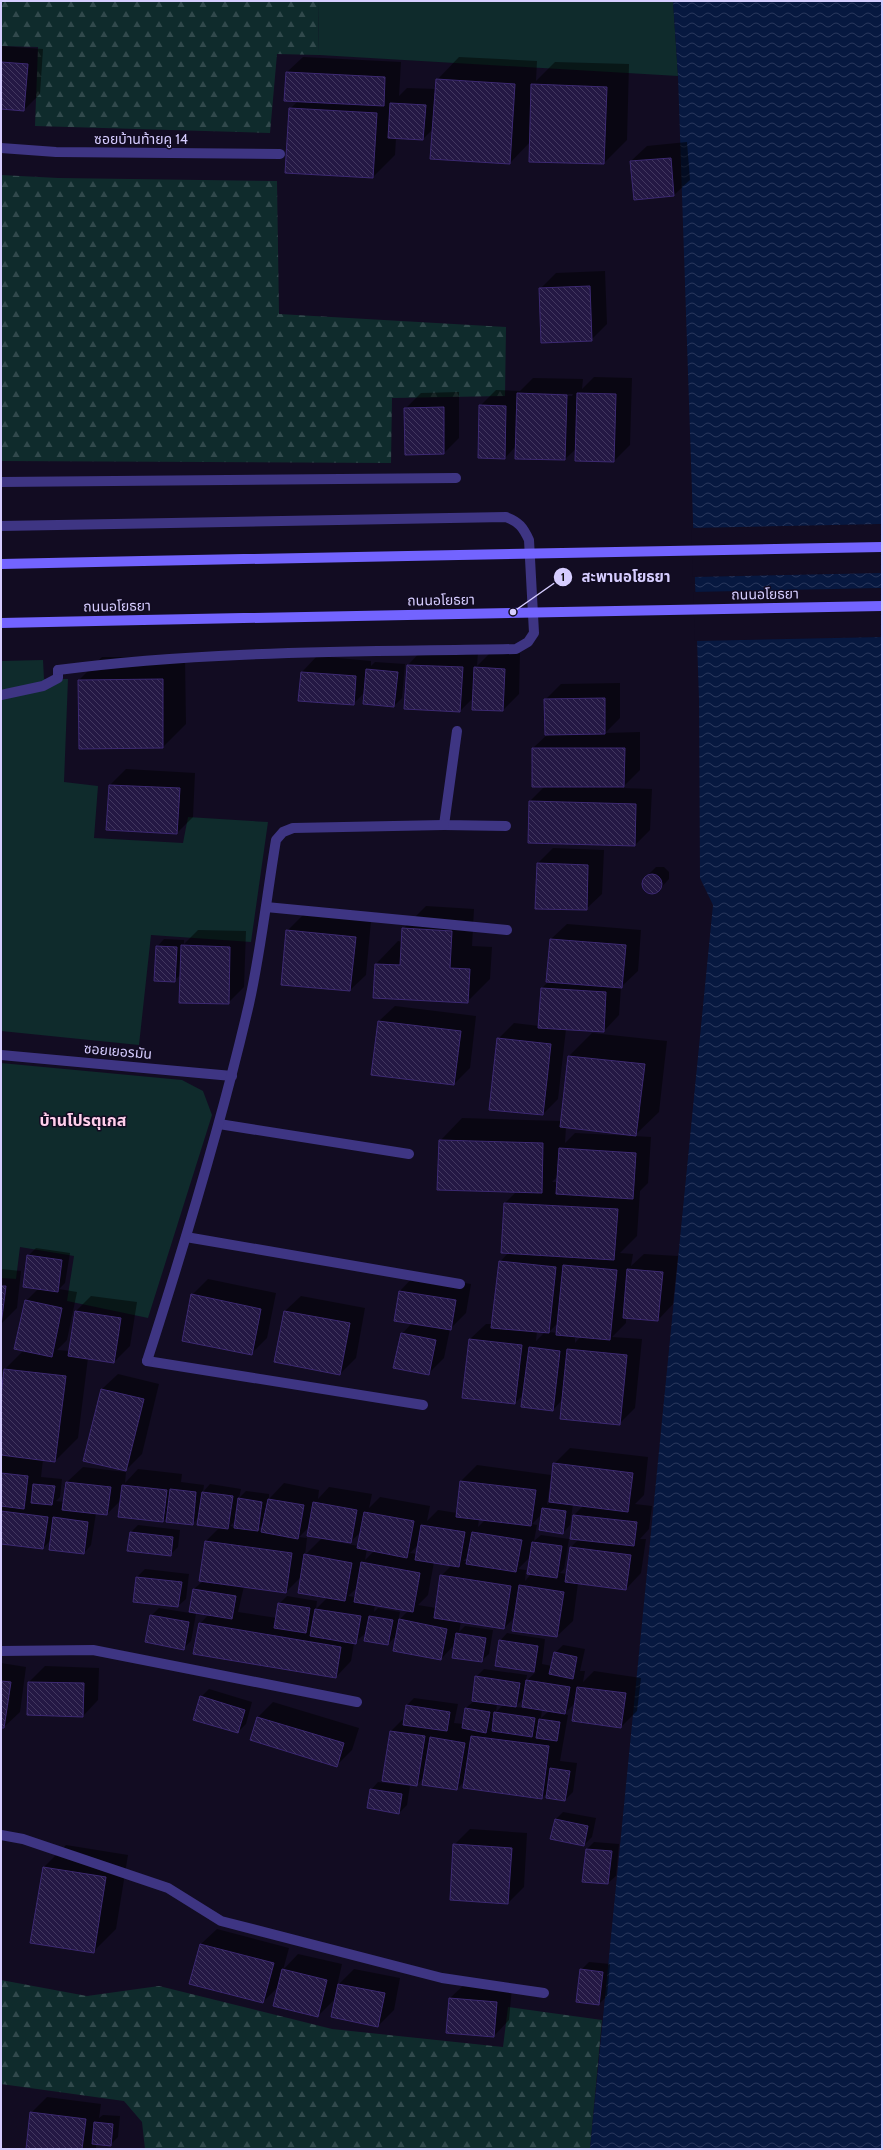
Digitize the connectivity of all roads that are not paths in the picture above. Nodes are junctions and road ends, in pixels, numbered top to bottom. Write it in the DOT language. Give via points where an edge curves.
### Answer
graph roads {
  1 [pos="1,148"];
  2 [pos="280,154"];
  3 [pos="456,478"];
  4 [pos="1,482"];
  5 [pos="1,526"];
  6 [pos="882,547"];
  7 [pos="1,564"];
  8 [pos="882,606"];
  9 [pos="1,623"];
  10 [pos="1,695"];
  11 [pos="457,731"];
  12 [pos="444,825"];
  13 [pos="506,826"];
  14 [pos="266,906"];
  15 [pos="507,930"];
  16 [pos="1,1055"];
  17 [pos="232,1076"];
  18 [pos="219,1124"];
  19 [pos="409,1154"];
  20 [pos="186,1237"];
  21 [pos="460,1284"];
  22 [pos="422,1405"];
  23 [pos="1,1651"];
  24 [pos="357,1702"];
  25 [pos="1,1835"];
  26 [pos="544,1992"];
  1 -- 2 [label="street, ซอยบ้านท้ายคู 14" via="56,152"];
  3 -- 4 [label="street"];
  5 -- 10 [label="street" via="506,517 523,527 529,540 534,633 528,642 516,649 197,657 115,662 58,670 58,678 43,686"];
  6 -- 7 [label="main road, bridge"];
  8 -- 9 [label="main road, ถนนอโยธยา, bridge"];
  11 -- 12 [label="street"];
  12 -- 13 [label="street"];
  12 -- 14 [label="street" via="293,828 283,832 276,840"];
  14 -- 15 [label="street"];
  14 -- 17 [label="street" via="249,1002"];
  16 -- 17 [label="street, ซอยเยอรมัน"];
  17 -- 18 [label="street"];
  18 -- 19 [label="street"];
  18 -- 20 [label="street"];
  20 -- 21 [label="street"];
  20 -- 22 [label="street" via="147,1361"];
  23 -- 24 [label="street" via="93,1650"];
  25 -- 26 [label="street" via="23,1839 168,1888 221,1921 442,1978"];
}
